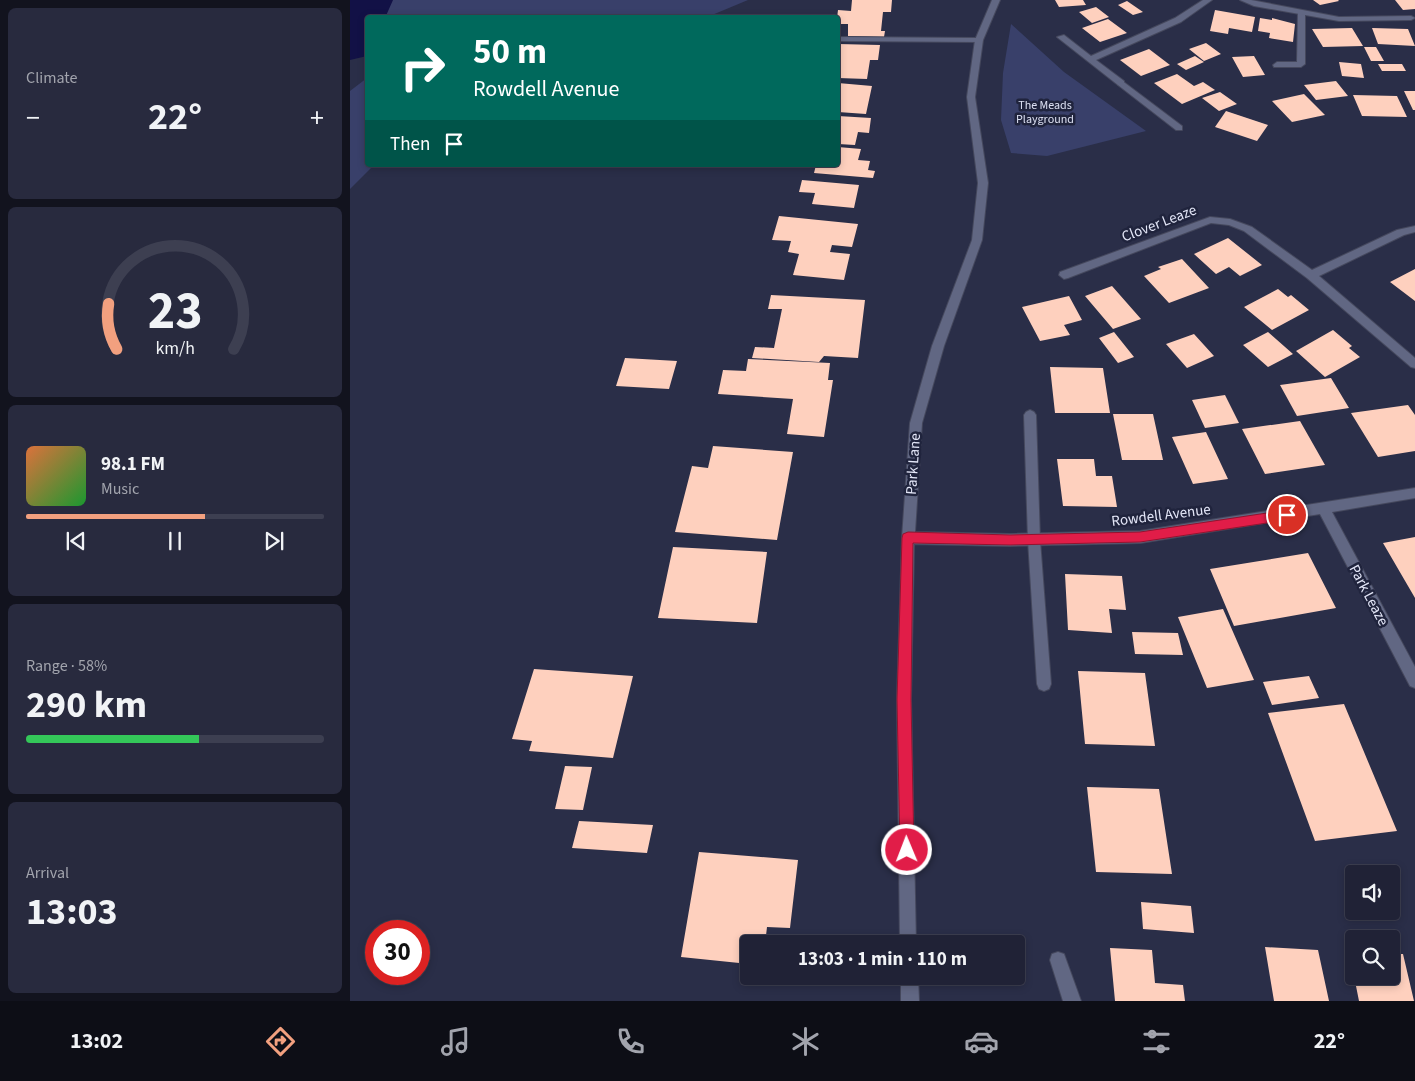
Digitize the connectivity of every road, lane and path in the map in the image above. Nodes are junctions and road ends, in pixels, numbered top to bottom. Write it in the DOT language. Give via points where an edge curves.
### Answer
graph roads {
  1 [pos="996,0"];
  2 [pos="1208,0"];
  3 [pos="1244,0"];
  4 [pos="1301,12"];
  5 [pos="1414,19"];
  6 [pos="1062,37"];
  7 [pos="840,39"];
  8 [pos="979,40"];
  9 [pos="1090,59"];
  10 [pos="1277,65"];
  11 [pos="1179,128"];
  12 [pos="1415,229"];
  13 [pos="1311,275"];
  14 [pos="1064,276"];
  15 [pos="1415,364"];
  16 [pos="1030,415"];
  17 [pos="1415,493"];
  18 [pos="1324,509"];
  19 [pos="908,538"];
  20 [pos="1034,540"];
  21 [pos="1415,681"];
  22 [pos="1044,684"];
  23 [pos="908,935"];
  24 [pos="1058,960"];
  25 [pos="909,985"];
  26 [pos="910,1001"];
  27 [pos="1072,1001"];
  1 -- 8 [label="street, Park Lane"];
  2 -- 9 [label="street" via="1178,20"];
  3 -- 4 [label="street"];
  4 -- 5 [label="street" via="1338,19"];
  4 -- 10 [label="street" via="1301,64"];
  6 -- 9 [label="street"];
  7 -- 8 [label="street"];
  8 -- 19 [label="street, Park Lane" via="971,97 983,183 977,240 938,346 916,423"];
  9 -- 11 [label="street"];
  12 -- 13 [label="street" via="1401,232"];
  13 -- 14 [label="street, Clover Leaze" via="1248,229 1230,222 1210,220"];
  13 -- 15 [label="street, Clover Leaze"];
  16 -- 20 [label="street"];
  17 -- 18 [label="street, Rowdell Avenue"];
  18 -- 20 [label="street, Rowdell Avenue" via="1140,537"];
  18 -- 21 [label="street, Park Leaze"];
  19 -- 20 [label="street, Rowdell Avenue"];
  19 -- 23 [label="street, Park Lane" via="904,699"];
  20 -- 22 [label="street"];
  24 -- 27 [label="street"];
  25 -- 26 [label="street"];
}
